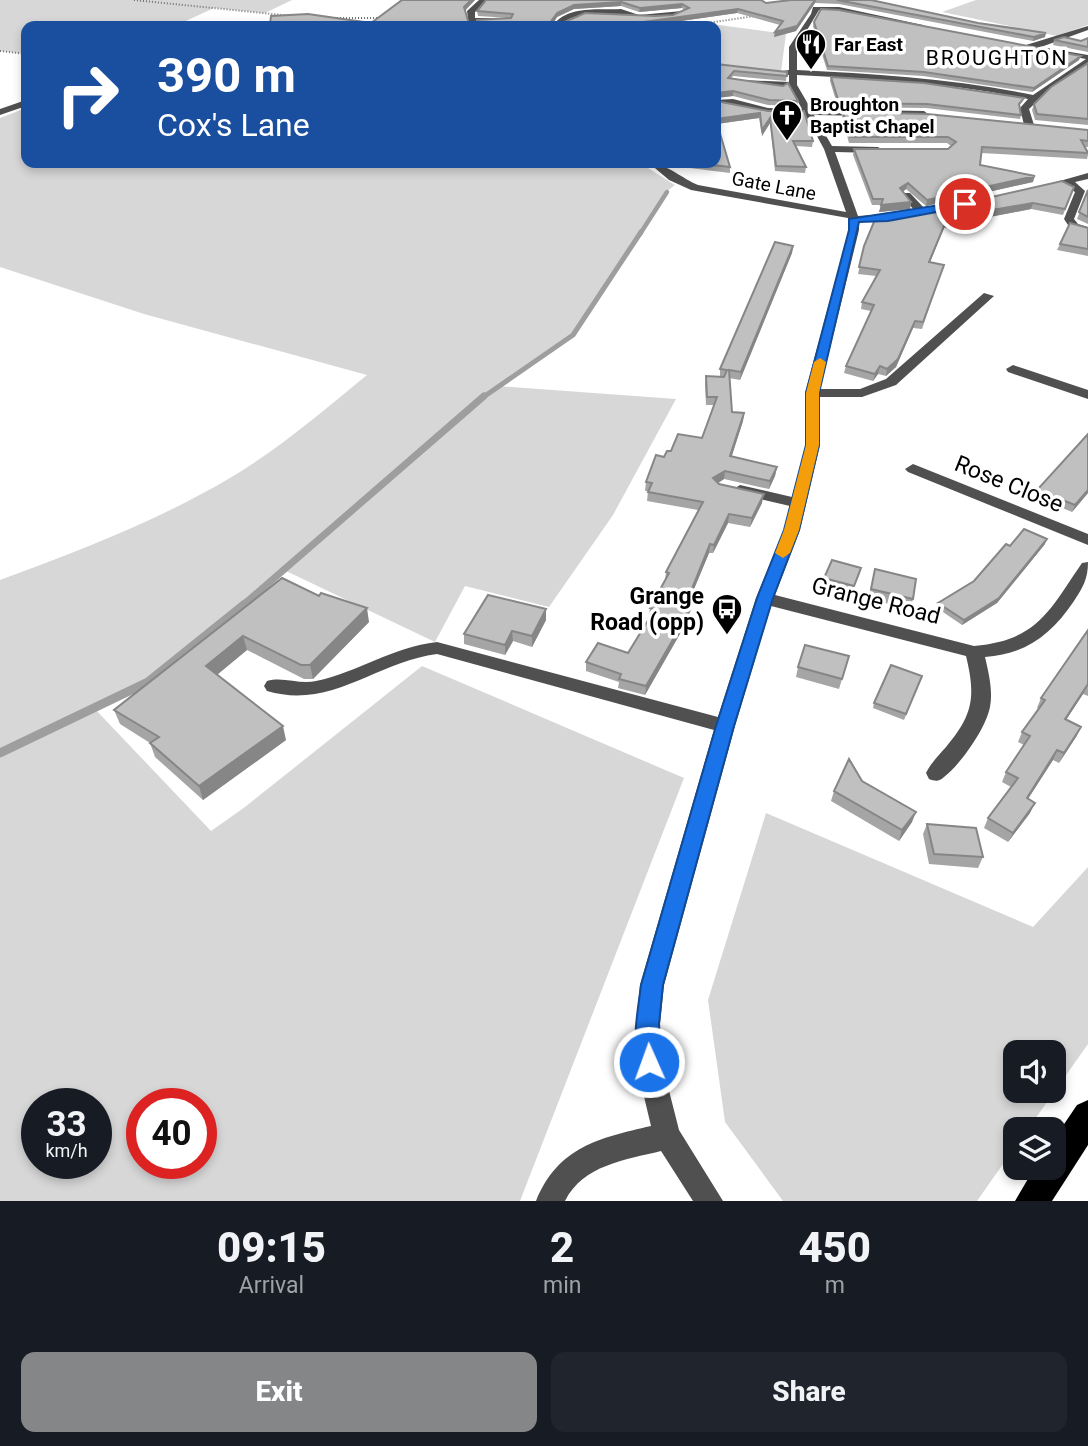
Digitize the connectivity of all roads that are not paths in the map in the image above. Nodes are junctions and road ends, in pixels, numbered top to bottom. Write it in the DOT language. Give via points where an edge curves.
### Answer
graph roads {
  1 [pos="483,0"];
  2 [pos="619,0"];
  3 [pos="812,4"];
  4 [pos="621,11"];
  5 [pos="682,13"];
  6 [pos="507,20"];
  7 [pos="471,21"];
  8 [pos="495,21"];
  9 [pos="562,21"];
  10 [pos="1088,28"];
  11 [pos="934,29"];
  12 [pos="1021,45"];
  13 [pos="1033,47"];
  14 [pos="1088,59"];
  15 [pos="769,72"];
  16 [pos="791,73"];
  17 [pos="733,81"];
  18 [pos="793,85"];
  19 [pos="1034,97"];
  20 [pos="721,103"];
  21 [pos="21,105"];
  22 [pos="807,111"];
  23 [pos="0,112"];
  24 [pos="938,116"];
  25 [pos="21,117"];
  26 [pos="1016,124"];
  27 [pos="1029,125"];
  28 [pos="1041,126"];
  29 [pos="829,149"];
  30 [pos="892,149"];
  31 [pos="660,168"];
  32 [pos="1088,176"];
  33 [pos="1066,181"];
  34 [pos="1023,191"];
  35 [pos="906,195"];
  36 [pos="853,218"];
  37 [pos="1088,230"];
  38 [pos="988,296"];
  39 [pos="1013,369"];
  40 [pos="812,393"];
  41 [pos="1088,395"];
  42 [pos="913,469"];
  43 [pos="723,487"];
  44 [pos="798,503"];
  45 [pos="1088,540"];
  46 [pos="1088,567"];
  47 [pos="765,598"];
  48 [pos="974,652"];
  49 [pos="275,686"];
  50 [pos="725,726"];
  51 [pos="936,773"];
  52 [pos="1088,1116"];
  53 [pos="667,1136"];
  54 [pos="550,1201"];
  55 [pos="709,1201"];
  56 [pos="1032,1201"];
  1 -- 7 [label="street" via="471,11"];
  2 -- 4 [label="street"];
  3 -- 11 [label="street"];
  3 -- 16 [label="street" via="815,14 793,47"];
  4 -- 5 [label="street" via="639,17"];
  4 -- 9 [label="street" via="570,14"];
  6 -- 8 [label="street"];
  10 -- 13 [label="street"];
  12 -- 13 [label="street"];
  13 -- 14 [label="street"];
  14 -- 19 [label="street"];
  15 -- 16 [label="street"];
  16 -- 18 [label="street"];
  16 -- 19 [label="street" via="903,78"];
  17 -- 18 [label="street"];
  18 -- 22 [label="street"];
  19 -- 27 [label="street" via="1024,108"];
  20 -- 22 [label="street" via="768,111"];
  21 -- 23 [label="street"];
  22 -- 24 [label="street"];
  22 -- 29 [label="street"];
  23 -- 25 [label="street"];
  26 -- 27 [label="street"];
  27 -- 28 [label="street"];
  29 -- 30 [label="street"];
  29 -- 36 [label="street"];
  31 -- 36 [label="street, Gate Lane" via="695,188"];
  32 -- 33 [label="street"];
  33 -- 34 [label="street"];
  33 -- 37 [label="street" via="1080,191 1069,219 1074,226"];
  35 -- 36 [label="street, Gate Lane" via="927,211"];
  36 -- 40 [label="street" via="854,230"];
  38 -- 40 [label="street" via="891,382 862,393"];
  39 -- 41 [label="street"];
  40 -- 44 [label="street" via="813,445"];
  42 -- 45 [label="street, Rose Close"];
  43 -- 44 [label="street"];
  44 -- 47 [label="street"];
  46 -- 48 [label="street, Grange Road" via="1031,640 998,651"];
  47 -- 48 [label="street, Grange Road"];
  47 -- 50 [label="street"];
  48 -- 51 [label="street" via="984,691 981,708"];
  49 -- 50 [label="street" via="318,688 398,654 437,648"];
  50 -- 53 [label="street" via="652,985 649,1062"];
  52 -- 56 [label="highway"];
  53 -- 54 [label="street" via="577,1163 565,1173"];
  53 -- 55 [label="street"];
}
